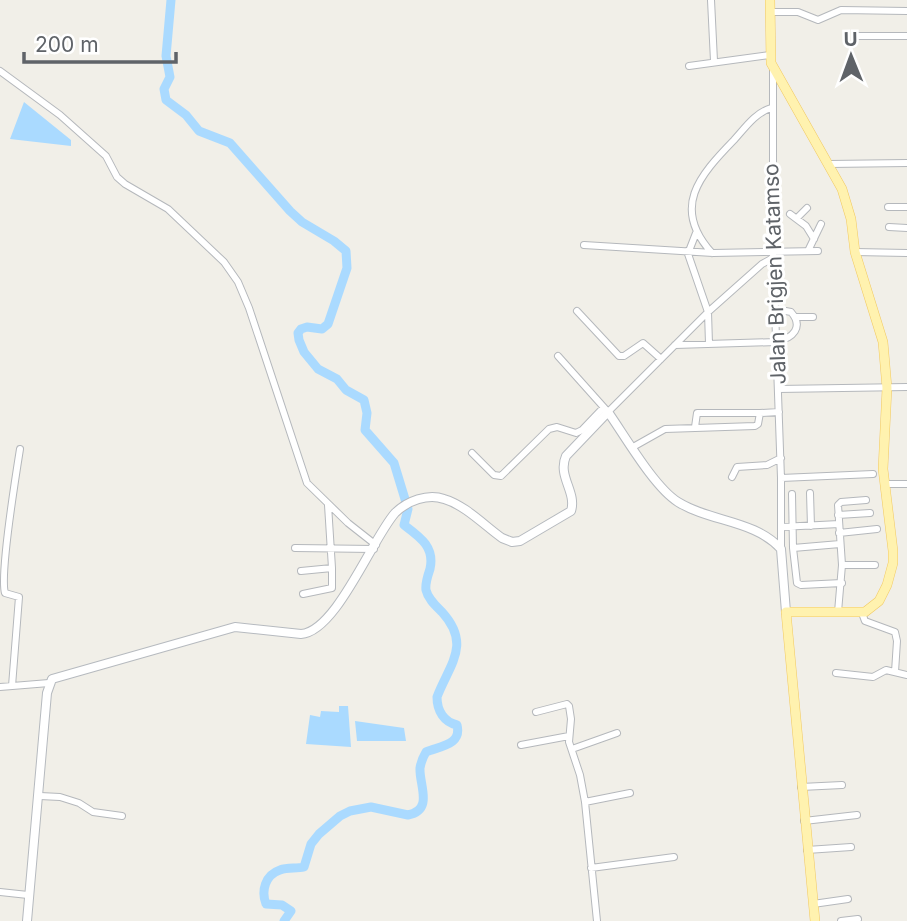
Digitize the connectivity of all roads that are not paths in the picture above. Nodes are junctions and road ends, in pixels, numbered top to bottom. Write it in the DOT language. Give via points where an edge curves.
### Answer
graph roads {
  1 [pos="711,0"];
  2 [pos="770,0"];
  3 [pos="895,0"];
  4 [pos="895,10"];
  5 [pos="907,11"];
  6 [pos="770,12"];
  7 [pos="859,36"];
  8 [pos="907,36"];
  9 [pos="771,59"];
  10 [pos="714,61"];
  11 [pos="689,66"];
  12 [pos="0,71"];
  13 [pos="771,108"];
  14 [pos="907,163"];
  15 [pos="829,164"];
  16 [pos="888,207"];
  17 [pos="907,207"];
  18 [pos="807,208"];
  19 [pos="821,224"];
  20 [pos="889,228"];
  21 [pos="907,228"];
  22 [pos="696,233"];
  23 [pos="814,239"];
  24 [pos="584,245"];
  25 [pos="688,251"];
  26 [pos="808,251"];
  27 [pos="818,251"];
  28 [pos="855,252"];
  29 [pos="713,253"];
  30 [pos="907,253"];
  31 [pos="773,255"];
  32 [pos="775,309"];
  33 [pos="577,311"];
  34 [pos="708,312"];
  35 [pos="795,317"];
  36 [pos="813,317"];
  37 [pos="776,341"];
  38 [pos="709,344"];
  39 [pos="675,345"];
  40 [pos="558,356"];
  41 [pos="661,359"];
  42 [pos="907,387"];
  43 [pos="887,388"];
  44 [pos="778,389"];
  45 [pos="605,410"];
  46 [pos="760,412"];
  47 [pos="779,412"];
  48 [pos="695,427"];
  49 [pos="633,447"];
  50 [pos="20,449"];
  51 [pos="472,453"];
  52 [pos="780,458"];
  53 [pos="873,474"];
  54 [pos="732,477"];
  55 [pos="781,478"];
  56 [pos="887,484"];
  57 [pos="907,484"];
  58 [pos="810,493"];
  59 [pos="792,494"];
  60 [pos="866,500"];
  61 [pos="327,505"];
  62 [pos="870,513"];
  63 [pos="838,515"];
  64 [pos="839,524"];
  65 [pos="811,526"];
  66 [pos="0,527"];
  67 [pos="781,527"];
  68 [pos="792,527"];
  69 [pos="8,528"];
  70 [pos="877,528"];
  71 [pos="839,533"];
  72 [pos="840,544"];
  73 [pos="3,547"];
  74 [pos="375,547"];
  75 [pos="295,548"];
  76 [pos="330,548"];
  77 [pos="793,548"];
  78 [pos="781,549"];
  79 [pos="842,565"];
  80 [pos="875,565"];
  81 [pos="2,567"];
  82 [pos="332,568"];
  83 [pos="301,572"];
  84 [pos="842,583"];
  85 [pos="303,594"];
  86 [pos="786,612"];
  87 [pos="838,612"];
  88 [pos="862,613"];
  89 [pos="895,672"];
  90 [pos="836,673"];
  91 [pos="907,675"];
  92 [pos="49,683"];
  93 [pos="12,686"];
  94 [pos="0,687"];
  95 [pos="536,712"];
  96 [pos="617,733"];
  97 [pos="569,736"];
  98 [pos="521,745"];
  99 [pos="572,749"];
  100 [pos="842,785"];
  101 [pos="801,787"];
  102 [pos="630,793"];
  103 [pos="40,796"];
  104 [pos="585,802"];
  105 [pos="857,815"];
  106 [pos="122,816"];
  107 [pos="804,821"];
  108 [pos="851,847"];
  109 [pos="807,850"];
  110 [pos="674,857"];
  111 [pos="591,869"];
  112 [pos="0,892"];
  113 [pos="28,895"];
  114 [pos="848,899"];
  115 [pos="813,904"];
  116 [pos="858,919"];
  117 [pos="27,921"];
  118 [pos="597,921"];
  119 [pos="815,921"];
  120 [pos="841,921"];
  1 -- 10 [label="street"];
  2 -- 6 [label="main road, Jalan Brigjen Katamso"];
  3 -- 4 [label="street"];
  4 -- 5 [label="street"];
  4 -- 6 [label="street" via="841,10 818,20 798,12"];
  6 -- 9 [label="main road, Jalan Brigjen Katamso"];
  7 -- 8 [label="street"];
  9 -- 10 [label="street"];
  9 -- 13 [label="street, Jalan Brigjen Katamso"];
  9 -- 15 [label="main road"];
  10 -- 11 [label="street"];
  12 -- 61 [label="street" via="60,115 106,156 117,177 168,209 225,262 248,308 307,483"];
  13 -- 22 [label="street" via="760,113 698,181 691,205"];
  13 -- 31 [label="street, Jalan Brigjen Katamso"];
  14 -- 15 [label="street"];
  15 -- 28 [label="main road" via="847,203"];
  16 -- 17 [label="street"];
  18 -- 23 [label="street" via="794,216"];
  19 -- 23 [label="street"];
  20 -- 21 [label="street"];
  22 -- 25 [label="street"];
  22 -- 29 [label="street"];
  23 -- 26 [label="street"];
  24 -- 25 [label="street"];
  25 -- 29 [label="street"];
  25 -- 34 [label="street"];
  26 -- 27 [label="street"];
  26 -- 31 [label="street"];
  28 -- 30 [label="street"];
  28 -- 43 [label="main road" via="883,342"];
  29 -- 31 [label="street"];
  31 -- 32 [label="street, Jalan Brigjen Katamso"];
  31 -- 34 [label="street"];
  32 -- 35 [label="street"];
  32 -- 37 [label="street, Jalan Brigjen Katamso"];
  33 -- 41 [label="street" via="619,356 643,343"];
  34 -- 38 [label="street"];
  34 -- 39 [label="street"];
  35 -- 36 [label="street"];
  35 -- 37 [label="street" via="793,335"];
  37 -- 38 [label="street"];
  37 -- 44 [label="street, Jalan Brigjen Katamso"];
  38 -- 39 [label="street"];
  39 -- 41 [label="street"];
  40 -- 45 [label="street"];
  41 -- 45 [label="street"];
  42 -- 43 [label="street"];
  43 -- 44 [label="street"];
  43 -- 56 [label="main road" via="883,460"];
  44 -- 47 [label="street, Jalan Brigjen Katamso"];
  45 -- 49 [label="street"];
  45 -- 51 [label="street" via="576,433 549,429 501,477"];
  45 -- 74 [label="street" via="563,462 572,511 512,542 448,500 419,498 396,512"];
  46 -- 47 [label="street"];
  46 -- 48 [label="street" via="755,426"];
  46 -- 48 [label="street" via="697,413"];
  47 -- 52 [label="street, Jalan Brigjen Katamso"];
  48 -- 49 [label="street" via="665,429"];
  49 -- 78 [label="street" via="675,500 766,535"];
  50 -- 69 [label="street"];
  52 -- 54 [label="street" via="768,465 737,467"];
  52 -- 55 [label="street, Jalan Brigjen Katamso"];
  53 -- 55 [label="street"];
  55 -- 67 [label="street, Jalan Brigjen Katamso"];
  56 -- 57 [label="street"];
  56 -- 88 [label="main road" via="893,563 879,601"];
  58 -- 65 [label="street"];
  59 -- 68 [label="street"];
  60 -- 63 [label="street" via="840,502"];
  61 -- 74 [label="street"];
  61 -- 76 [label="street"];
  62 -- 63 [label="street"];
  63 -- 64 [label="street"];
  64 -- 65 [label="street"];
  64 -- 71 [label="street"];
  65 -- 68 [label="street"];
  66 -- 69 [label="street"];
  67 -- 68 [label="street"];
  67 -- 78 [label="street, Jalan Brigjen Katamso"];
  68 -- 77 [label="street"];
  69 -- 73 [label="street"];
  70 -- 71 [label="street"];
  71 -- 72 [label="street"];
  72 -- 77 [label="street"];
  72 -- 79 [label="street"];
  73 -- 81 [label="street"];
  74 -- 76 [label="street"];
  74 -- 92 [label="street" via="327,618 311,632 235,627 58,676"];
  75 -- 76 [label="street"];
  76 -- 82 [label="street"];
  77 -- 84 [label="street" via="798,584"];
  78 -- 86 [label="street"];
  79 -- 80 [label="street"];
  79 -- 84 [label="street"];
  81 -- 93 [label="street" via="4,591 19,597"];
  82 -- 83 [label="street"];
  82 -- 85 [label="street" via="332,588"];
  84 -- 87 [label="street"];
  86 -- 87 [label="main road"];
  86 -- 101 [label="main road"];
  87 -- 88 [label="main road"];
  88 -- 89 [label="street" via="866,621 895,632"];
  89 -- 90 [label="street" via="886,670 873,677"];
  89 -- 91 [label="street"];
  92 -- 93 [label="street"];
  92 -- 103 [label="street"];
  93 -- 94 [label="street"];
  95 -- 97 [label="street" via="569,705"];
  96 -- 99 [label="street"];
  97 -- 98 [label="street"];
  97 -- 99 [label="street"];
  99 -- 104 [label="street"];
  100 -- 101 [label="street"];
  101 -- 107 [label="main road"];
  102 -- 104 [label="street"];
  103 -- 106 [label="street" via="79,803 93,813"];
  103 -- 113 [label="street"];
  104 -- 111 [label="street"];
  105 -- 107 [label="street"];
  107 -- 109 [label="main road"];
  108 -- 109 [label="street"];
  109 -- 115 [label="main road"];
  110 -- 111 [label="street"];
  111 -- 118 [label="street"];
  112 -- 113 [label="street"];
  113 -- 117 [label="street"];
  114 -- 115 [label="street"];
  115 -- 119 [label="main road"];
  116 -- 120 [label="street"];
}
